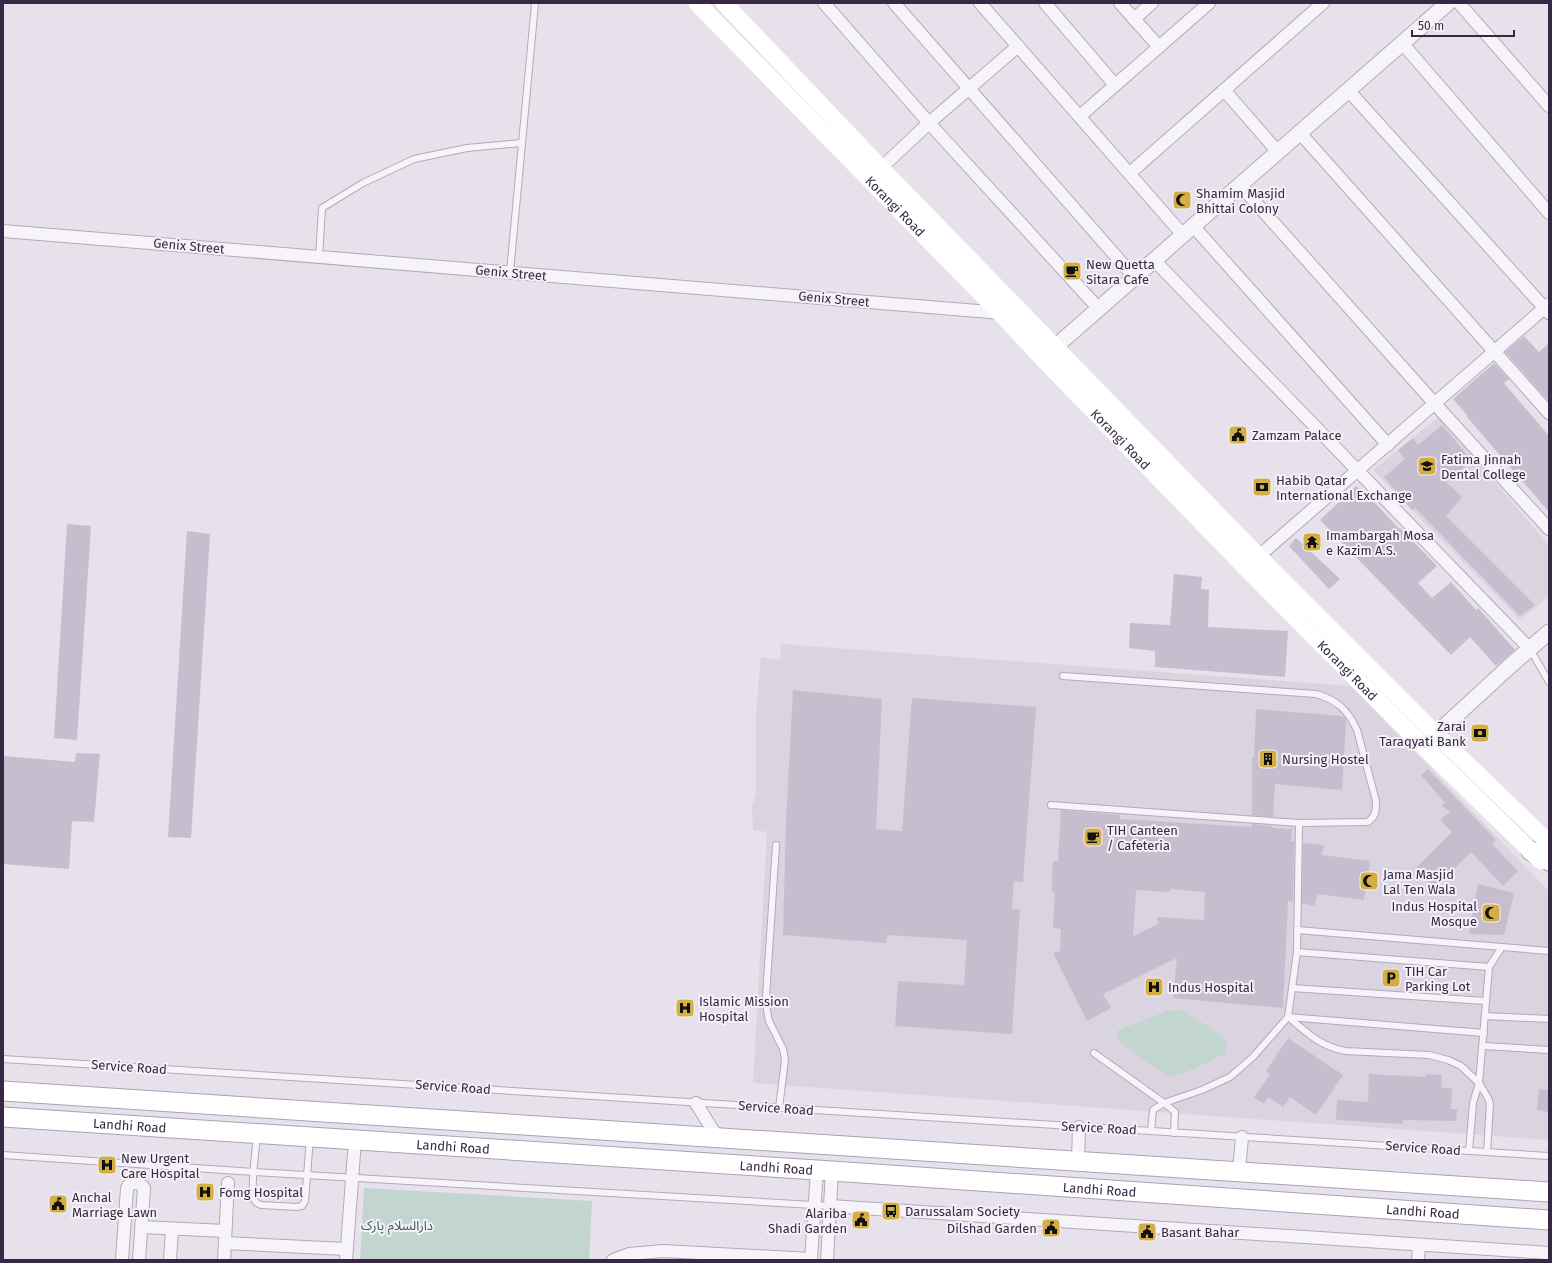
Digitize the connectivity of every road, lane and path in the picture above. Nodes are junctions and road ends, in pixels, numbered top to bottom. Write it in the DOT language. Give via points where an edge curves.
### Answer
graph roads {
  1 [pos="724,3"];
  2 [pos="824,3"];
  3 [pos="894,3"];
  4 [pos="980,3"];
  5 [pos="1045,3"];
  6 [pos="1120,3"];
  7 [pos="1152,3"];
  8 [pos="1209,3"];
  9 [pos="1323,3"];
  10 [pos="1448,3"];
  11 [pos="1459,3"];
  12 [pos="535,4"];
  13 [pos="702,5"];
  14 [pos="1134,19"];
  15 [pos="1402,43"];
  16 [pos="1018,46"];
  17 [pos="1159,47"];
  18 [pos="1116,85"];
  19 [pos="968,89"];
  20 [pos="1224,90"];
  21 [pos="1348,90"];
  22 [pos="1549,106"];
  23 [pos="1080,116"];
  24 [pos="929,123"];
  25 [pos="1300,133"];
  26 [pos="522,143"];
  27 [pos="1278,152"];
  28 [pos="881,168"];
  29 [pos="1130,174"];
  30 [pos="1240,185"];
  31 [pos="1549,213"];
  32 [pos="3,231"];
  33 [pos="1188,231"];
  34 [pos="319,257"];
  35 [pos="1155,260"];
  36 [pos="510,272"];
  37 [pos="1135,278"];
  38 [pos="1548,308"];
  39 [pos="1099,310"];
  40 [pos="1020,312"];
  41 [pos="1000,313"];
  42 [pos="1494,351"];
  43 [pos="1048,353"];
  44 [pos="1435,404"];
  45 [pos="1549,413"];
  46 [pos="1388,445"];
  47 [pos="1358,471"];
  48 [pos="1549,529"];
  49 [pos="1252,562"];
  50 [pos="1542,640"];
  51 [pos="1063,676"];
  52 [pos="1549,682"];
  53 [pos="1436,734"];
  54 [pos="1051,805"];
  55 [pos="1299,823"];
  56 [pos="776,845"];
  57 [pos="1544,845"];
  58 [pos="1549,861"];
  59 [pos="1549,870"];
  60 [pos="1297,930"];
  61 [pos="1502,947"];
  62 [pos="1549,951"];
  63 [pos="1297,952"];
  64 [pos="1489,967"];
  65 [pos="1292,988"];
  66 [pos="1485,1001"];
  67 [pos="1485,1016"];
  68 [pos="1288,1017"];
  69 [pos="1549,1019"];
  70 [pos="1484,1033"];
  71 [pos="1484,1046"];
  72 [pos="1549,1050"];
  73 [pos="1094,1053"];
  74 [pos="3,1059"];
  75 [pos="1479,1083"];
  76 [pos="3,1091"];
  77 [pos="696,1103"];
  78 [pos="1164,1103"];
  79 [pos="780,1108"];
  80 [pos="3,1117"];
  81 [pos="1080,1127"];
  82 [pos="1151,1131"];
  83 [pos="1174,1133"];
  84 [pos="257,1134"];
  85 [pos="310,1137"];
  86 [pos="1242,1137"];
  87 [pos="717,1138"];
  88 [pos="355,1140"];
  89 [pos="1469,1151"];
  90 [pos="1487,1152"];
  91 [pos="3,1155"];
  92 [pos="1549,1156"];
  93 [pos="1078,1161"];
  94 [pos="824,1170"];
  95 [pos="254,1172"];
  96 [pos="1239,1172"];
  97 [pos="307,1175"];
  98 [pos="352,1178"];
  99 [pos="228,1183"];
  100 [pos="1549,1192"];
  101 [pos="814,1205"];
  102 [pos="830,1206"];
  103 [pos="1549,1220"];
  104 [pos="142,1227"];
  105 [pos="172,1228"];
  106 [pos="225,1231"];
  107 [pos="225,1243"];
  108 [pos="1419,1245"];
  109 [pos="1549,1253"];
  110 [pos="346,1254"];
  111 [pos="669,1256"];
  112 [pos="721,1257"];
  113 [pos="780,1259"];
  114 [pos="122,1260"];
  115 [pos="139,1260"];
  116 [pos="170,1260"];
  117 [pos="224,1260"];
  118 [pos="613,1260"];
  119 [pos="811,1260"];
  120 [pos="827,1260"];
  121 [pos="1418,1260"];
  1 -- 28 [label="main road, Korangi Road"];
  2 -- 24 [label="street"];
  3 -- 19 [label="street"];
  4 -- 16 [label="street"];
  5 -- 18 [label="street"];
  6 -- 14 [label="street"];
  7 -- 14 [label="street"];
  8 -- 17 [label="street"];
  9 -- 20 [label="street"];
  10 -- 15 [label="street"];
  11 -- 22 [label="street"];
  12 -- 26 [label="lane"];
  13 -- 41 [label="main road, Korangi Road"];
  14 -- 17 [label="street"];
  15 -- 21 [label="street"];
  15 -- 31 [label="street"];
  16 -- 19 [label="street"];
  16 -- 23 [label="street"];
  17 -- 18 [label="street"];
  18 -- 23 [label="street"];
  19 -- 24 [label="street"];
  19 -- 37 [label="street"];
  20 -- 27 [label="street"];
  20 -- 29 [label="street"];
  21 -- 25 [label="street"];
  21 -- 38 [label="street"];
  23 -- 29 [label="street"];
  24 -- 28 [label="street"];
  24 -- 39 [label="street"];
  25 -- 27 [label="street"];
  25 -- 42 [label="street"];
  26 -- 34 [label="lane" via="467,148 414,159 363,183 322,208"];
  26 -- 36 [label="lane"];
  27 -- 30 [label="street"];
  28 -- 40 [label="main road, Korangi Road"];
  29 -- 33 [label="street"];
  30 -- 33 [label="street"];
  30 -- 44 [label="street"];
  32 -- 34 [label="street, Genix Street"];
  33 -- 35 [label="street"];
  33 -- 46 [label="street"];
  34 -- 36 [label="street, Genix Street"];
  35 -- 37 [label="street"];
  35 -- 47 [label="street"];
  36 -- 41 [label="street, Genix Street"];
  37 -- 39 [label="street"];
  38 -- 42 [label="street"];
  39 -- 43 [label="street"];
  40 -- 41 [label="street, Genix Street"];
  40 -- 43 [label="main road, Korangi Road"];
  41 -- 43 [label="main road, Korangi Road"];
  42 -- 44 [label="street"];
  42 -- 45 [label="street"];
  43 -- 49 [label="main road, Korangi Road"];
  44 -- 46 [label="street"];
  44 -- 48 [label="street"];
  46 -- 47 [label="street"];
  47 -- 49 [label="street"];
  47 -- 50 [label="street"];
  49 -- 53 [label="main road, Korangi Road"];
  49 -- 57 [label="main road, Korangi Road" via="1422,746"];
  50 -- 52 [label="lane"];
  50 -- 53 [label="street"];
  51 -- 55 [label="lane" via="1316,694 1336,702 1346,710 1357,730 1376,801 1376,812 1373,819 1368,822"];
  53 -- 57 [label="main road, Korangi Road"];
  54 -- 55 [label="lane"];
  55 -- 60 [label="lane"];
  56 -- 79 [label="lane" via="766,997 769,1021 783,1049 785,1060"];
  57 -- 58 [label="main road"];
  57 -- 59 [label="main road, Korangi Road"];
  60 -- 61 [label="lane"];
  60 -- 63 [label="lane"];
  61 -- 62 [label="lane"];
  61 -- 64 [label="lane"];
  63 -- 64 [label="lane"];
  63 -- 65 [label="lane"];
  64 -- 66 [label="lane"];
  65 -- 66 [label="lane"];
  65 -- 68 [label="lane"];
  66 -- 67 [label="lane"];
  67 -- 69 [label="lane"];
  67 -- 70 [label="lane"];
  68 -- 70 [label="lane"];
  68 -- 75 [label="lane" via="1323,1045 1334,1049 1429,1055 1461,1066"];
  68 -- 78 [label="lane" via="1253,1057 1230,1077"];
  70 -- 71 [label="lane"];
  71 -- 72 [label="lane"];
  71 -- 75 [label="lane"];
  73 -- 78 [label="lane"];
  74 -- 77 [label="lane, Service Road"];
  75 -- 89 [label="lane" via="1473,1103"];
  75 -- 90 [label="lane" via="1490,1104"];
  76 -- 87 [label="main road, Landhi Road"];
  77 -- 79 [label="lane, Service Road"];
  77 -- 87 [label="street"];
  78 -- 82 [label="lane" via="1153,1110"];
  78 -- 83 [label="lane" via="1175,1112"];
  79 -- 81 [label="lane, Service Road"];
  80 -- 84 [label="main road, Landhi Road"];
  81 -- 82 [label="lane, Service Road"];
  81 -- 93 [label="street"];
  82 -- 83 [label="lane, Service Road"];
  83 -- 86 [label="lane, Service Road"];
  84 -- 85 [label="main road, Landhi Road"];
  84 -- 95 [label="lane"];
  85 -- 88 [label="main road, Landhi Road"];
  85 -- 97 [label="lane"];
  86 -- 89 [label="lane, Service Road"];
  86 -- 96 [label="street"];
  87 -- 93 [label="main road, Landhi Road"];
  88 -- 94 [label="main road, Landhi Road"];
  88 -- 98 [label="street"];
  89 -- 90 [label="lane, Service Road"];
  90 -- 92 [label="lane, Service Road"];
  91 -- 95 [label="lane"];
  93 -- 96 [label="main road, Landhi Road"];
  94 -- 101 [label="street"];
  94 -- 102 [label="street"];
  94 -- 103 [label="main road, Landhi Road"];
  95 -- 97 [label="lane"];
  95 -- 97 [label="lane" via="254,1198 256,1203 261,1205 302,1206 305,1201"];
  96 -- 100 [label="main road, Landhi Road"];
  97 -- 98 [label="lane"];
  98 -- 101 [label="lane"];
  98 -- 110 [label="street"];
  99 -- 106 [label="street"];
  101 -- 102 [label="lane"];
  101 -- 119 [label="street"];
  102 -- 108 [label="street"];
  102 -- 120 [label="street"];
  104 -- 105 [label="street"];
  104 -- 114 [label="street" via="144,1188 131,1183 127,1189"];
  104 -- 115 [label="street"];
  105 -- 106 [label="street"];
  105 -- 116 [label="street"];
  106 -- 107 [label="street"];
  107 -- 110 [label="street"];
  107 -- 117 [label="street"];
  108 -- 109 [label="street"];
  108 -- 121 [label="street"];
  111 -- 112 [label="street"];
  111 -- 118 [label="street" via="629,1254"];
  112 -- 113 [label="street"];
  113 -- 119 [label="street"];
}
